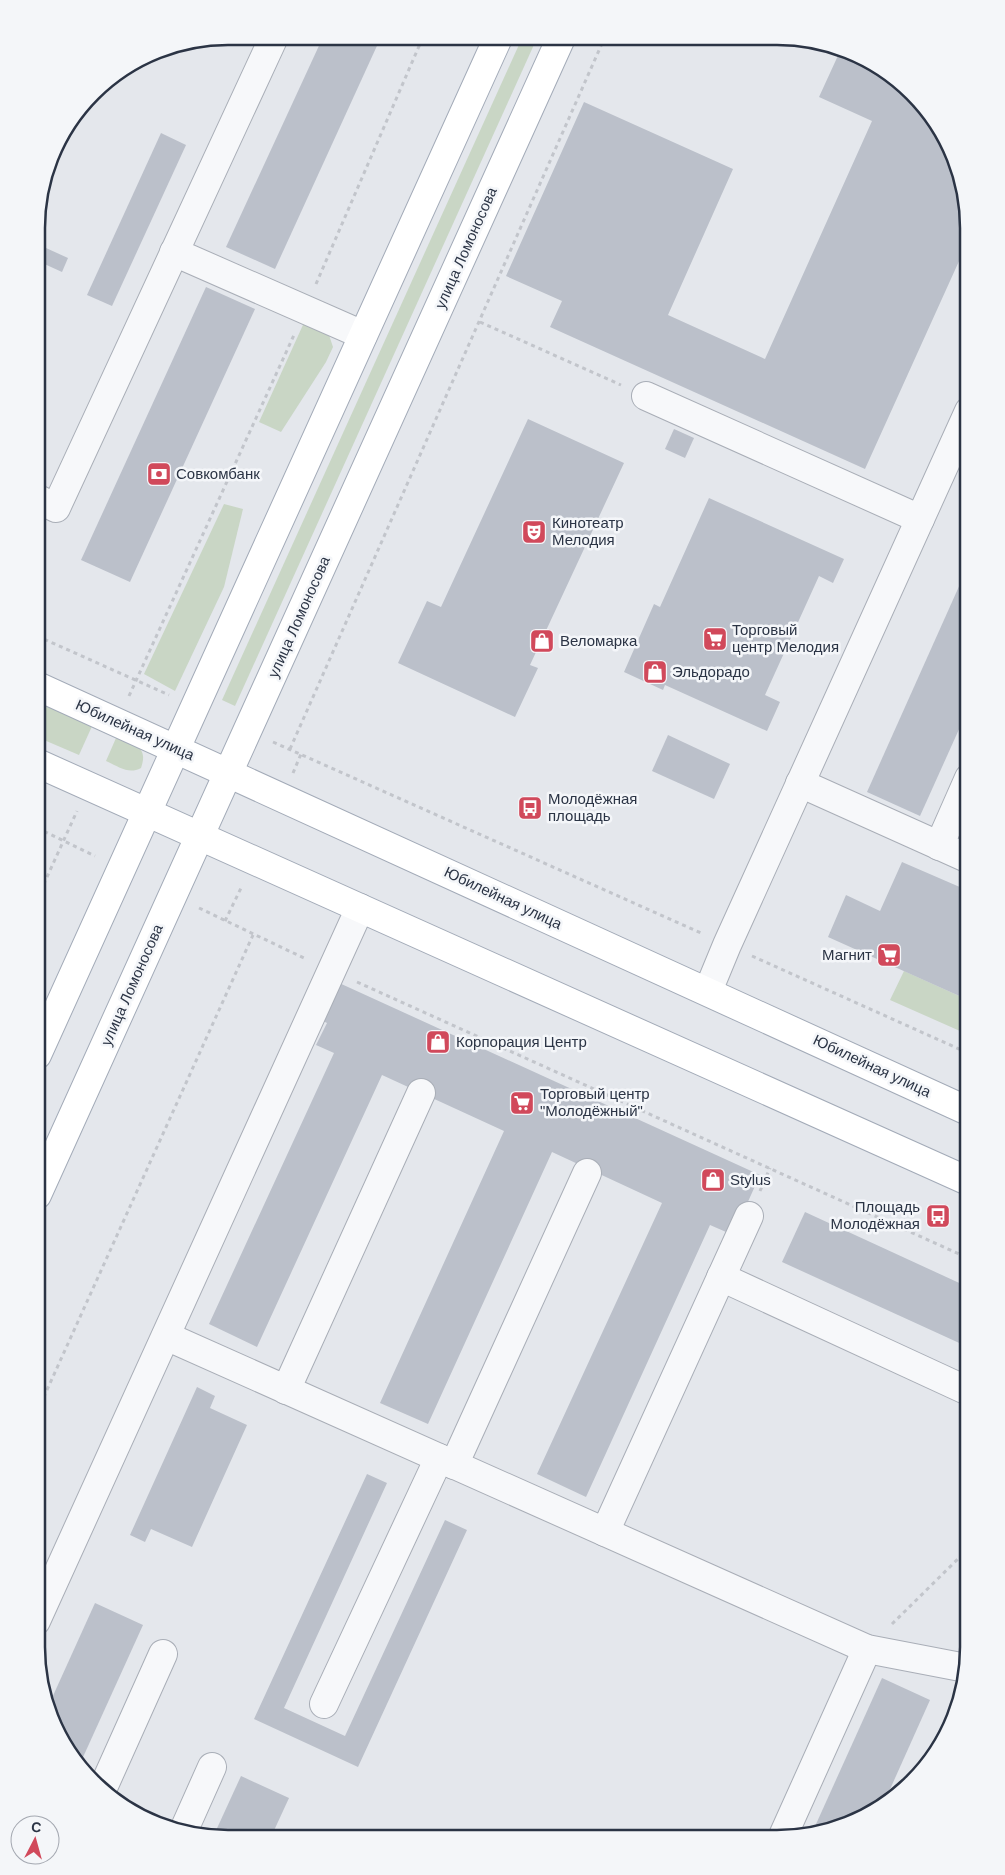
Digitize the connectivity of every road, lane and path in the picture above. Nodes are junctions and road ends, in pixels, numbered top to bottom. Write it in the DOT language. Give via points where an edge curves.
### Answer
graph roads {
  1 [pos="270,45"];
  2 [pos="420,45"];
  3 [pos="495,45"];
  4 [pos="558,45"];
  5 [pos="601,45"];
  6 [pos="174,252"];
  7 [pos="305,309"];
  8 [pos="480,322"];
  9 [pos="363,335"];
  10 [pos="646,396"];
  11 [pos="960,431"];
  12 [pos="45,503"];
  13 [pos="920,519"];
  14 [pos="45,640"];
  15 [pos="137,680"];
  16 [pos="45,690"];
  17 [pos="195,707"];
  18 [pos="117,722"];
  19 [pos="248,730"];
  20 [pos="176,749"];
  21 [pos="290,749"];
  22 [pos="45,767"];
  23 [pos="229,773"];
  24 [pos="800,783"];
  25 [pos="88,786"];
  26 [pos="960,798"];
  27 [pos="147,812"];
  28 [pos="45,832"];
  29 [pos="200,836"];
  30 [pos="64,840"];
  31 [pos="939,846"];
  32 [pos="960,855"];
  33 [pos="45,882"];
  34 [pos="360,908"];
  35 [pos="726,944"];
  36 [pos="331,971"];
  37 [pos="708,991"];
  38 [pos="45,1037"];
  39 [pos="960,1049"];
  40 [pos="421,1093"];
  41 [pos="960,1107"];
  42 [pos="587,1173"];
  43 [pos="45,1177"];
  44 [pos="960,1177"];
  45 [pos="749,1216"];
  46 [pos="960,1254"];
  47 [pos="720,1277"];
  48 [pos="166,1336"];
  49 [pos="960,1386"];
  50 [pos="286,1390"];
  51 [pos="45,1392"];
  52 [pos="447,1461"];
  53 [pos="605,1532"];
  54 [pos="960,1557"];
  55 [pos="45,1601"];
  56 [pos="867,1649"];
  57 [pos="163,1654"];
  58 [pos="959,1667"];
  59 [pos="324,1704"];
  60 [pos="212,1767"];
  61 [pos="105,1783"];
  62 [pos="186,1825"];
  63 [pos="786,1830"];
  1 -- 6 [label="street"];
  2 -- 7 [label="path"];
  3 -- 9 [label="main road"];
  4 -- 19 [label="main road, улица Ломоносова"];
  5 -- 8 [label="path"];
  6 -- 7 [label="street"];
  6 -- 12 [label="street" via="56,508"];
  7 -- 9 [label="street"];
  7 -- 15 [label="path"];
  8 -- 10 [label="path"];
  8 -- 21 [label="path"];
  9 -- 17 [label="main road"];
  10 -- 13 [label="street"];
  11 -- 13 [label="street"];
  13 -- 24 [label="street"];
  14 -- 15 [label="path"];
  15 -- 17 [label="path"];
  15 -- 18 [label="path"];
  16 -- 18 [label="main road, Юбилейная улица"];
  17 -- 20 [label="main road"];
  18 -- 20 [label="main road, Юбилейная улица"];
  19 -- 21 [label="path"];
  19 -- 23 [label="main road, улица Ломоносова"];
  20 -- 23 [label="main road, Юбилейная улица"];
  20 -- 27 [label="main road"];
  21 -- 35 [label="path"];
  22 -- 25 [label="main road"];
  23 -- 29 [label="main road, улица Ломоносова"];
  23 -- 37 [label="main road, Юбилейная улица"];
  24 -- 31 [label="street"];
  24 -- 35 [label="street"];
  25 -- 27 [label="main road"];
  25 -- 30 [label="path"];
  26 -- 31 [label="street"];
  27 -- 29 [label="main road"];
  27 -- 38 [label="main road"];
  28 -- 30 [label="path"];
  29 -- 34 [label="main road"];
  29 -- 43 [label="main road, улица Ломоносова"];
  30 -- 33 [label="path"];
  31 -- 32 [label="street"];
  34 -- 36 [label="street"];
  34 -- 44 [label="main road"];
  35 -- 37 [label="street"];
  35 -- 39 [label="path"];
  36 -- 46 [label="path"];
  36 -- 48 [label="street"];
  36 -- 51 [label="path" via="253,935"];
  37 -- 41 [label="main road, Юбилейная улица"];
  40 -- 50 [label="street"];
  42 -- 52 [label="street"];
  45 -- 47 [label="street"];
  47 -- 49 [label="street"];
  47 -- 53 [label="street"];
  48 -- 50 [label="street"];
  48 -- 55 [label="street"];
  50 -- 52 [label="street"];
  52 -- 53 [label="street"];
  52 -- 59 [label="street"];
  53 -- 56 [label="street"];
  54 -- 56 [label="path"];
  56 -- 58 [label="street"];
  56 -- 63 [label="street"];
  57 -- 61 [label="street"];
  60 -- 62 [label="street"];
}
